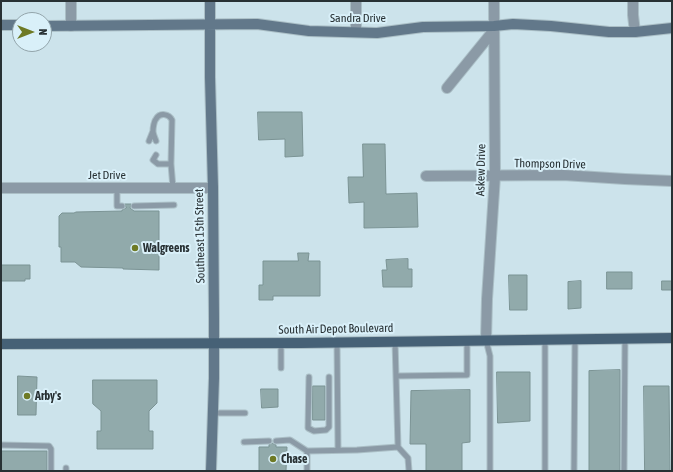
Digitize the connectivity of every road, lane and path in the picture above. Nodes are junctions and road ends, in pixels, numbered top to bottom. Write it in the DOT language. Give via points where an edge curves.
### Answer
graph roads {
  1 [pos="71,1"];
  2 [pos="210,1"];
  3 [pos="356,1"];
  4 [pos="494,1"];
  5 [pos="633,1"];
  6 [pos="1,25"];
  7 [pos="12,25"];
  8 [pos="210,25"];
  9 [pos="52,26"];
  10 [pos="71,26"];
  11 [pos="494,28"];
  12 [pos="672,28"];
  13 [pos="356,32"];
  14 [pos="635,32"];
  15 [pos="447,88"];
  16 [pos="153,131"];
  17 [pos="149,141"];
  18 [pos="156,141"];
  19 [pos="149,154"];
  20 [pos="172,164"];
  21 [pos="426,176"];
  22 [pos="495,176"];
  23 [pos="672,181"];
  24 [pos="1,188"];
  25 [pos="117,188"];
  26 [pos="172,188"];
  27 [pos="213,188"];
  28 [pos="174,205"];
  29 [pos="122,206"];
  30 [pos="134,206"];
  31 [pos="625,338"];
  32 [pos="672,338"];
  33 [pos="544,339"];
  34 [pos="575,339"];
  35 [pos="467,340"];
  36 [pos="486,340"];
  37 [pos="395,341"];
  38 [pos="281,342"];
  39 [pos="337,342"];
  40 [pos="214,343"];
  41 [pos="1,344"];
  42 [pos="281,368"];
  43 [pos="396,376"];
  44 [pos="309,377"];
  45 [pos="329,377"];
  46 [pos="213,413"];
  47 [pos="245,413"];
  48 [pos="269,441"];
  49 [pos="276,441"];
  50 [pos="244,442"];
  51 [pos="1,446"];
  52 [pos="398,447"];
  53 [pos="338,450"];
  54 [pos="307,451"];
  55 [pos="51,471"];
  56 [pos="211,471"];
  57 [pos="307,471"];
  58 [pos="409,471"];
  59 [pos="490,471"];
  60 [pos="545,471"];
  61 [pos="574,471"];
  62 [pos="624,471"];
  1 -- 10 [label="street"];
  2 -- 8 [label="street, Southeast 15th Street"];
  3 -- 13 [label="street"];
  4 -- 11 [label="street, Askew Drive"];
  5 -- 14 [label="street"];
  6 -- 7 [label="street"];
  8 -- 10 [label="street, Sandra Drive"];
  8 -- 13 [label="street, Sandra Drive" via="257,24 309,31"];
  8 -- 27 [label="street, Southeast 15th Street"];
  9 -- 10 [label="street, Sandra Drive"];
  11 -- 13 [label="street, Sandra Drive" via="423,27 377,33"];
  11 -- 14 [label="street, Sandra Drive" via="513,24"];
  11 -- 15 [label="street"];
  11 -- 22 [label="street, Askew Drive"];
  12 -- 14 [label="street, Sandra Drive"];
  16 -- 17 [label="lane"];
  16 -- 18 [label="lane"];
  16 -- 20 [label="lane" via="158,116 171,117"];
  19 -- 20 [label="lane" via="155,157 158,164"];
  20 -- 26 [label="lane"];
  21 -- 22 [label="street, Thompson Drive"];
  22 -- 23 [label="street, Thompson Drive" via="563,175"];
  22 -- 36 [label="street, Askew Drive"];
  24 -- 25 [label="street, Jet Drive"];
  25 -- 26 [label="street, Jet Drive"];
  25 -- 29 [label="lane" via="117,206"];
  26 -- 27 [label="street, Jet Drive"];
  27 -- 40 [label="street, Southeast 15th Street"];
  28 -- 30 [label="lane"];
  31 -- 32 [label="main road, South Air Depot Boulevard"];
  31 -- 34 [label="main road, South Air Depot Boulevard"];
  31 -- 62 [label="lane"];
  33 -- 34 [label="main road, South Air Depot Boulevard"];
  33 -- 36 [label="main road, South Air Depot Boulevard"];
  33 -- 60 [label="lane"];
  34 -- 61 [label="lane"];
  35 -- 36 [label="main road, South Air Depot Boulevard"];
  35 -- 37 [label="main road, South Air Depot Boulevard"];
  35 -- 43 [label="lane" via="467,375"];
  36 -- 59 [label="lane" via="490,356"];
  37 -- 39 [label="main road, South Air Depot Boulevard"];
  37 -- 43 [label="lane"];
  38 -- 39 [label="main road, South Air Depot Boulevard"];
  38 -- 40 [label="main road, South Air Depot Boulevard"];
  38 -- 42 [label="lane"];
  39 -- 53 [label="lane"];
  40 -- 41 [label="main road, South Air Depot Boulevard"];
  40 -- 46 [label="street, Southeast 15th Street"];
  43 -- 52 [label="lane"];
  44 -- 45 [label="lane" via="308,428 314,431 326,430 329,427"];
  46 -- 47 [label="lane"];
  46 -- 56 [label="street, Southeast 15th Street"];
  48 -- 50 [label="lane"];
  49 -- 54 [label="lane" via="290,440"];
  51 -- 55 [label="lane" via="49,446"];
  52 -- 53 [label="lane"];
  52 -- 58 [label="lane" via="408,458"];
  53 -- 54 [label="lane"];
  54 -- 57 [label="lane"];
}
